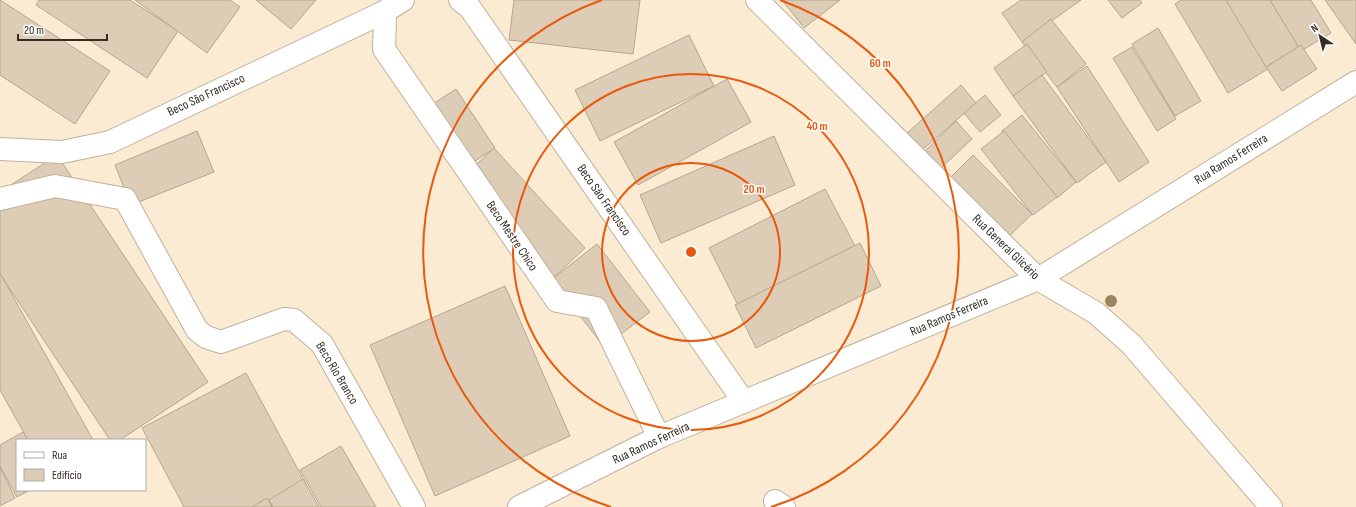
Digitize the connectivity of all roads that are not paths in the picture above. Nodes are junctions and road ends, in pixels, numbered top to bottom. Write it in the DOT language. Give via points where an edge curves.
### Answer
graph roads {
  1 [pos="403,0"];
  2 [pos="460,0"];
  3 [pos="757,0"];
  4 [pos="382,13"];
  5 [pos="1356,82"];
  6 [pos="0,149"];
  7 [pos="0,199"];
  8 [pos="1038,279"];
  9 [pos="744,402"];
  10 [pos="659,437"];
  11 [pos="414,507"];
  12 [pos="519,507"];
  13 [pos="1271,507"];
  1 -- 4 [label="street, Beco São Francisco"];
  2 -- 9 [label="street, Beco São Francisco" via="470,8"];
  3 -- 8 [label="street, Rua General Glicério"];
  4 -- 6 [label="street, Beco São Francisco" via="110,142 62,152"];
  4 -- 10 [label="street, Beco Mestre Chico" via="385,19 384,49 557,301 596,308"];
  5 -- 8 [label="street, Rua Ramos Ferreira"];
  7 -- 11 [label="street, Beco Rio Branco" via="55,186 125,199 197,330 206,337 221,342 284,319 294,320 322,344"];
  8 -- 9 [label="street, Rua Ramos Ferreira"];
  8 -- 13 [label="street, Rua General Glicério" via="1096,313 1131,344"];
  9 -- 10 [label="street, Rua Ramos Ferreira"];
  10 -- 12 [label="street, Rua Ramos Ferreira"];
}
